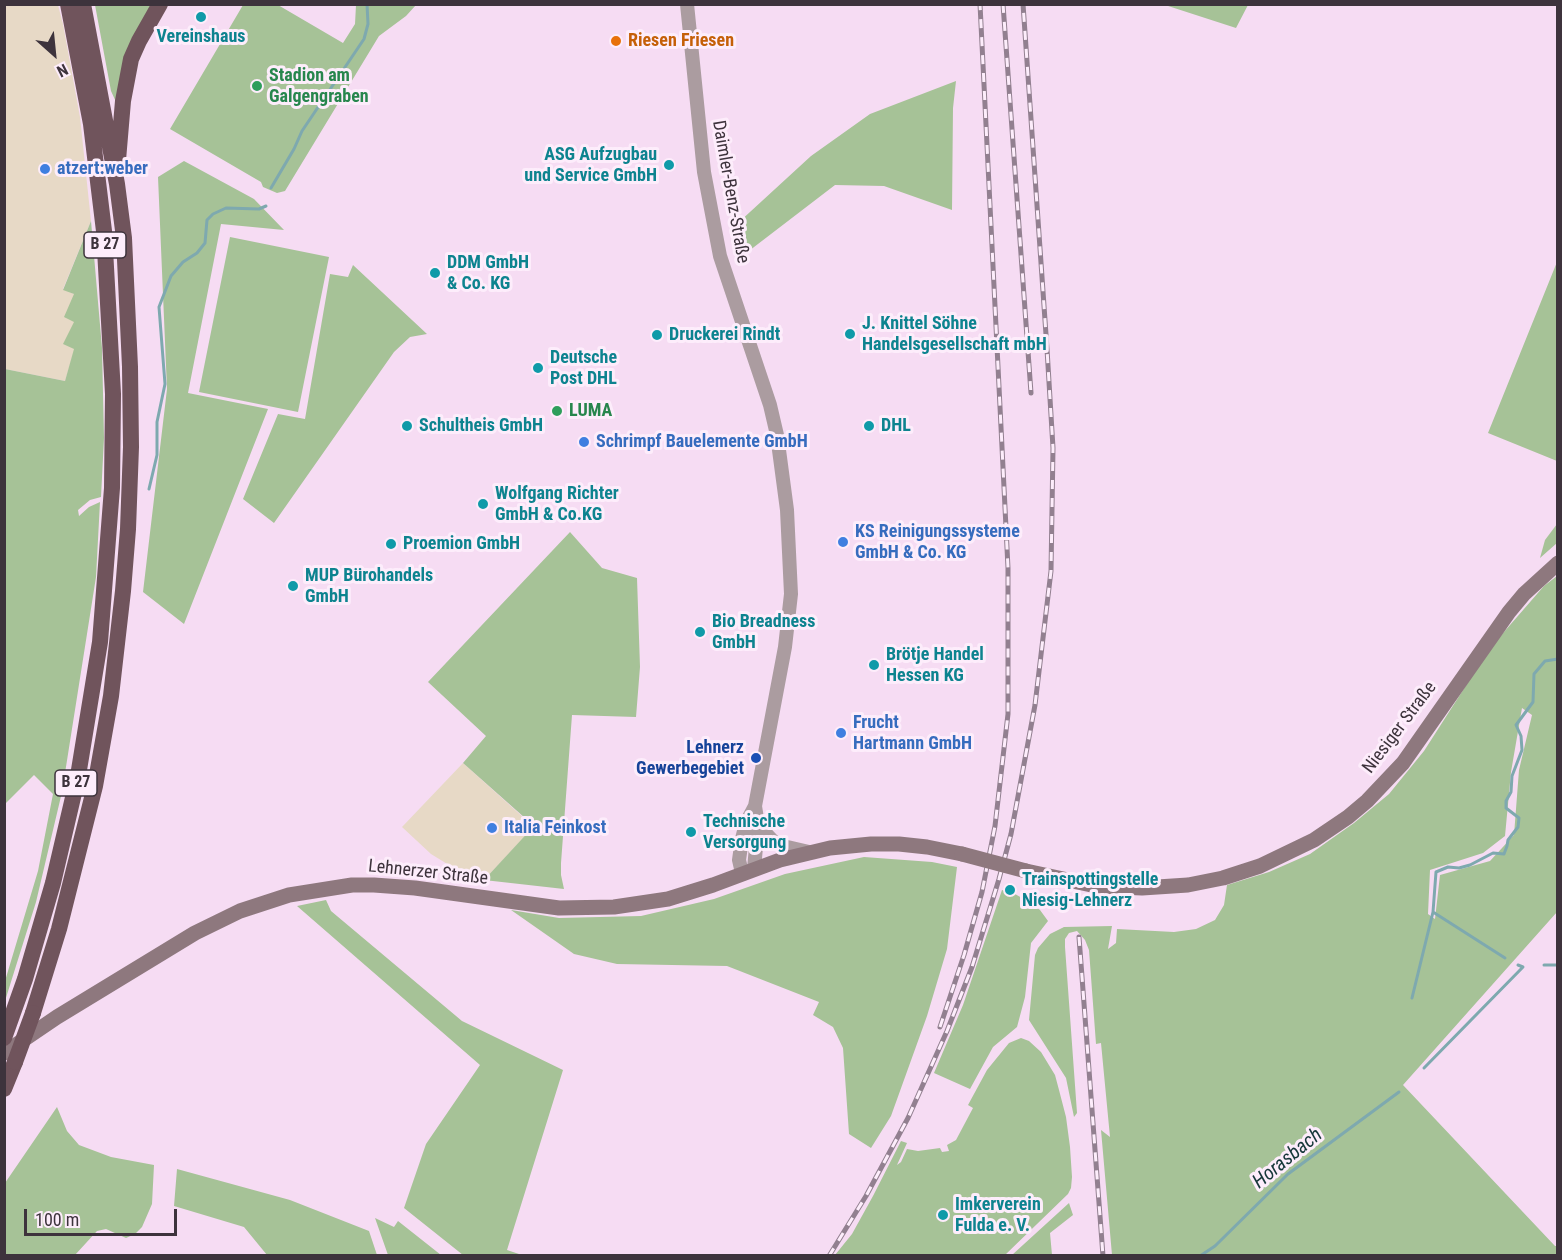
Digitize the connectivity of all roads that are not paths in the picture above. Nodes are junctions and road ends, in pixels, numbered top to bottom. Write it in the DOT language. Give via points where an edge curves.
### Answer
graph roads {
  1 [pos="68,4"];
  2 [pos="83,4"];
  3 [pos="160,4"];
  4 [pos="687,4"];
  5 [pos="117,184"];
  6 [pos="1557,563"];
  7 [pos="754,806"];
  8 [pos="758,825"];
  9 [pos="809,852"];
  10 [pos="962,854"];
  11 [pos="748,871"];
  12 [pos="6,1033"];
  13 [pos="10,1058"];
  14 [pos="4,1089"];
  1 -- 12 [label="highway, B 27" via="91,124 104,231 112,354 112,488 100,642 78,776 53,883"];
  2 -- 5 [label="highway, B 27"];
  3 -- 5 [label="highway" via="131,59 123,101"];
  4 -- 7 [label="street, Daimler-Benz-Straße" via="705,172 720,256 770,405 787,510 790,594 786,637"];
  5 -- 13 [label="highway, B 27, bridge" via="124,238 130,368 130,489 113,686 95,786 59,929 33,1013"];
  6 -- 10 [label="main road, Niesiger Straße, bridge" via="1509,612 1403,763 1367,801 1314,840 1260,866 1222,878 1142,888 1096,886"];
  7 -- 8 [label="street, Daimler-Benz-Straße"];
  7 -- 11 [label="street, Daimler-Benz-Straße" via="739,860"];
  8 -- 9 [label="street" via="773,841"];
  8 -- 11 [label="street, Daimler-Benz-Straße"];
  9 -- 10 [label="main road, Lehnerzer Straße" via="899,844"];
  9 -- 11 [label="main road, Lehnerzer Straße"];
  11 -- 13 [label="main road, Lehnerzer Straße" via="668,899 596,908 559,908 374,885 289,895 240,911 195,933 64,1012"];
  13 -- 14 [label="highway, B 27"];
}
